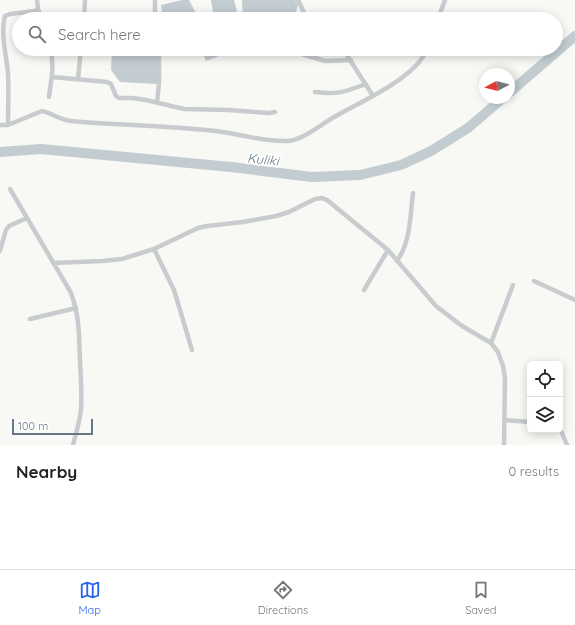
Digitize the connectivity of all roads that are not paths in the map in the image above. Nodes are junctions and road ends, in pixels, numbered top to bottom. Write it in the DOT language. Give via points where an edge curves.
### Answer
graph roads {
  1 [pos="37,0"];
  2 [pos="85,0"];
  3 [pos="155,0"];
  4 [pos="298,0"];
  5 [pos="445,0"];
  6 [pos="38,9"];
  7 [pos="27,12"];
  8 [pos="39,12"];
  9 [pos="84,12"];
  10 [pos="156,12"];
  11 [pos="304,12"];
  12 [pos="441,12"];
  13 [pos="3,16"];
  14 [pos="52,56"];
  15 [pos="80,56"];
  16 [pos="158,56"];
  17 [pos="308,56"];
  18 [pos="348,56"];
  19 [pos="423,56"];
  20 [pos="351,60"];
  21 [pos="52,77"];
  22 [pos="78,79"];
  23 [pos="366,84"];
  24 [pos="314,92"];
  25 [pos="373,96"];
  26 [pos="49,97"];
  27 [pos="157,103"];
  28 [pos="275,112"];
  29 [pos="0,125"];
  30 [pos="8,125"];
  31 [pos="10,189"];
  32 [pos="413,193"];
  33 [pos="27,218"];
  34 [pos="154,249"];
  35 [pos="388,250"];
  36 [pos="0,251"];
  37 [pos="397,261"];
  38 [pos="54,263"];
  39 [pos="534,281"];
  40 [pos="514,285"];
  41 [pos="364,290"];
  42 [pos="575,300"];
  43 [pos="76,308"];
  44 [pos="30,319"];
  45 [pos="491,343"];
  46 [pos="192,350"];
  47 [pos="505,420"];
  48 [pos="527,422"];
  49 [pos="562,433"];
  50 [pos="73,445"];
  51 [pos="504,445"];
  52 [pos="567,445"];
  1 -- 6 [label="street"];
  2 -- 9 [label="street"];
  3 -- 10 [label="street"];
  4 -- 11 [label="street"];
  5 -- 12 [label="street"];
  6 -- 7 [label="street"];
  6 -- 8 [label="street"];
  13 -- 30 [label="street" via="8,74"];
  14 -- 21 [label="street"];
  15 -- 22 [label="street"];
  16 -- 27 [label="street"];
  17 -- 20 [label="street" via="325,61"];
  18 -- 20 [label="street"];
  19 -- 25 [label="street" via="395,83"];
  20 -- 23 [label="street"];
  21 -- 22 [label="street"];
  21 -- 26 [label="street"];
  22 -- 27 [label="street" via="107,82 111,84 118,98"];
  23 -- 24 [label="street" via="341,93"];
  23 -- 25 [label="street"];
  25 -- 30 [label="street" via="300,138 279,141 216,131 69,121 42,111"];
  27 -- 28 [label="street" via="184,109"];
  29 -- 30 [label="street"];
  31 -- 33 [label="street"];
  32 -- 37 [label="street" via="407,239"];
  33 -- 36 [label="street" via="7,228"];
  33 -- 38 [label="street"];
  34 -- 35 [label="street" via="198,228 276,216 322,198"];
  34 -- 38 [label="street" via="114,260"];
  34 -- 46 [label="street" via="174,290"];
  35 -- 37 [label="street"];
  35 -- 41 [label="street"];
  37 -- 45 [label="street" via="436,306 462,326"];
  38 -- 43 [label="street" via="70,291"];
  39 -- 42 [label="street"];
  40 -- 45 [label="street"];
  43 -- 44 [label="street"];
  43 -- 50 [label="street" via="81,410"];
  45 -- 47 [label="street" via="498,352 503,366"];
  47 -- 48 [label="street"];
  47 -- 51 [label="street"];
  49 -- 52 [label="street"];
}
